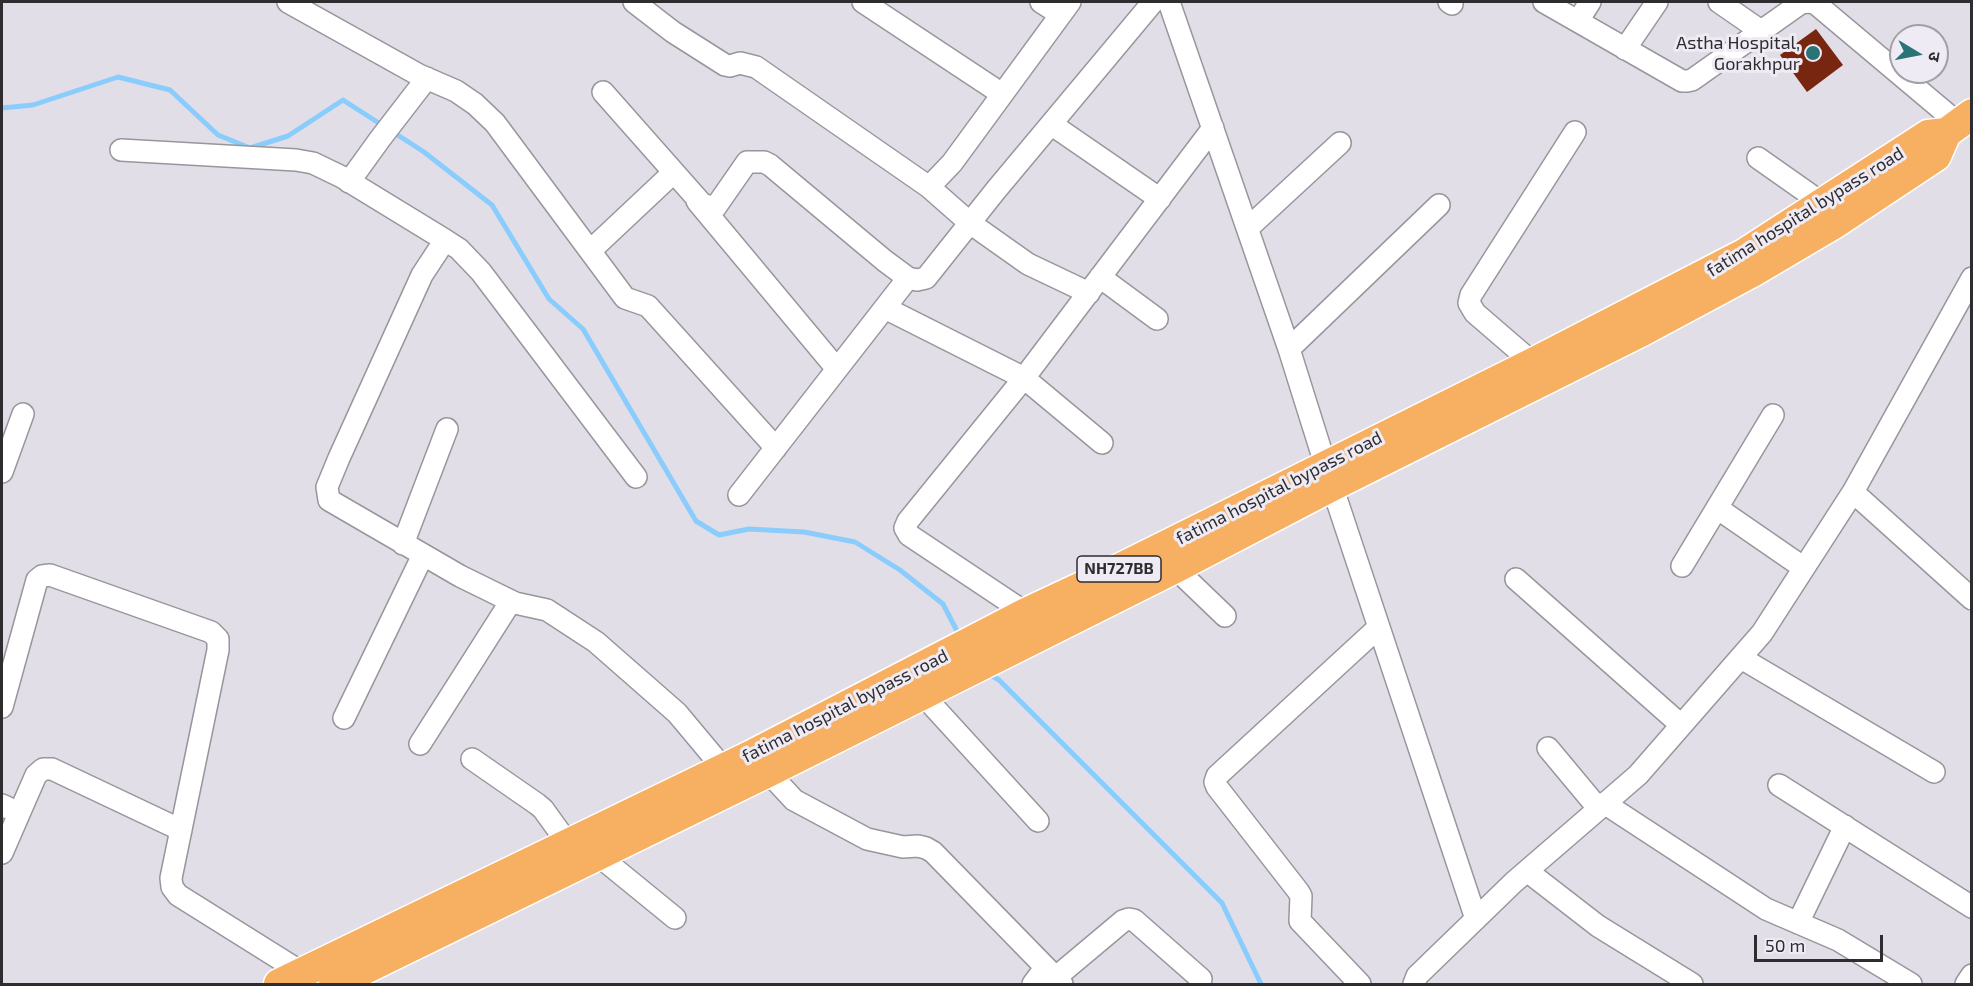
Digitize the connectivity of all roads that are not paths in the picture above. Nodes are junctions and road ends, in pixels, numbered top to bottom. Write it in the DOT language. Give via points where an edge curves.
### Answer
graph roads {
  1 [pos="288,2"];
  2 [pos="634,2"];
  3 [pos="863,2"];
  4 [pos="1041,2"];
  5 [pos="1153,2"];
  6 [pos="1169,2"];
  7 [pos="1544,2"];
  8 [pos="1590,2"];
  9 [pos="1657,2"];
  10 [pos="1719,2"];
  11 [pos="1065,8"];
  12 [pos="1578,21"];
  13 [pos="1761,31"];
  14 [pos="1625,49"];
  15 [pos="427,78"];
  16 [pos="603,92"];
  17 [pos="1002,94"];
  18 [pos="1051,124"];
  19 [pos="1959,124"];
  20 [pos="1213,128"];
  21 [pos="1575,132"];
  22 [pos="1340,143"];
  23 [pos="121,150"];
  24 [pos="1758,158"];
  25 [pos="673,173"];
  26 [pos="349,182"];
  27 [pos="929,187"];
  28 [pos="695,198"];
  29 [pos="1160,199"];
  30 [pos="1439,205"];
  31 [pos="1829,213"];
  32 [pos="970,224"];
  33 [pos="1248,228"];
  34 [pos="445,240"];
  35 [pos="590,250"];
  36 [pos="908,278"];
  37 [pos="1971,278"];
  38 [pos="1094,285"];
  39 [pos="885,308"];
  40 [pos="1157,319"];
  41 [pos="1289,349"];
  42 [pos="1533,363"];
  43 [pos="837,369"];
  44 [pos="1024,378"];
  45 [pos="23,414"];
  46 [pos="1773,415"];
  47 [pos="447,429"];
  48 [pos="1102,443"];
  49 [pos="776,448"];
  50 [pos="2,472"];
  51 [pos="1329,475"];
  52 [pos="636,477"];
  53 [pos="1853,492"];
  54 [pos="739,495"];
  55 [pos="1717,508"];
  56 [pos="404,544"];
  57 [pos="423,555"];
  58 [pos="1682,566"];
  59 [pos="1176,568"];
  60 [pos="1804,568"];
  61 [pos="1516,579"];
  62 [pos="1110,587"];
  63 [pos="1971,599"];
  64 [pos="511,601"];
  65 [pos="1026,613"];
  66 [pos="1225,616"];
  67 [pos="1378,627"];
  68 [pos="1741,658"];
  69 [pos="922,694"];
  70 [pos="2,707"];
  71 [pos="344,718"];
  72 [pos="1681,725"];
  73 [pos="420,744"];
  74 [pos="1548,748"];
  75 [pos="472,759"];
  76 [pos="768,772"];
  77 [pos="1934,772"];
  78 [pos="728,778"];
  79 [pos="1779,785"];
  80 [pos="1601,806"];
  81 [pos="10,809"];
  82 [pos="1038,821"];
  83 [pos="1845,826"];
  84 [pos="181,830"];
  85 [pos="569,845"];
  86 [pos="2,853"];
  87 [pos="599,856"];
  88 [pos="1527,871"];
  89 [pos="1971,907"];
  90 [pos="675,918"];
  91 [pos="1476,919"];
  92 [pos="1797,923"];
  93 [pos="1971,975"];
  94 [pos="1049,979"];
  95 [pos="1201,979"];
  96 [pos="300,981"];
  97 [pos="334,984"];
  98 [pos="1360,984"];
  99 [pos="1414,984"];
  100 [pos="1692,984"];
  101 [pos="1911,984"];
  102 [pos="1966,984"];
  1 -- 15 [label="street"];
  2 -- 27 [label="street" via="725,65 756,67"];
  3 -- 17 [label="street"];
  4 -- 11 [label="street"];
  5 -- 18 [label="street"];
  6 -- 20 [label="street"];
  7 -- 12 [label="street"];
  8 -- 12 [label="street"];
  9 -- 14 [label="street"];
  10 -- 13 [label="street"];
  11 -- 17 [label="street"];
  12 -- 14 [label="street"];
  13 -- 14 [label="street" via="1687,81"];
  13 -- 19 [label="street" via="1801,3 1815,3"];
  15 -- 26 [label="street"];
  15 -- 35 [label="street" via="456,91 495,123"];
  16 -- 25 [label="street"];
  17 -- 27 [label="street" via="952,163"];
  18 -- 29 [label="street"];
  18 -- 32 [label="street"];
  19 -- 31 [label="highway, fatima hospital bypass road / NH727BB" via="1928,135"];
  20 -- 29 [label="street"];
  20 -- 33 [label="street"];
  21 -- 42 [label="street" via="1469,303 1475,313"];
  22 -- 33 [label="street"];
  23 -- 26 [label="street" via="296,160 313,163"];
  24 -- 31 [label="street"];
  25 -- 28 [label="street"];
  25 -- 35 [label="street"];
  26 -- 34 [label="street"];
  27 -- 32 [label="street"];
  28 -- 36 [label="street" via="715,208 747,162 770,165"];
  28 -- 43 [label="street"];
  29 -- 38 [label="street"];
  30 -- 41 [label="street"];
  31 -- 42 [label="highway, fatima hospital bypass road / NH727BB"];
  31 -- 51 [label="highway, fatima hospital bypass road / NH727BB" via="1752,273 1642,331"];
  32 -- 36 [label="street" via="926,278"];
  32 -- 38 [label="street" via="1028,264"];
  33 -- 41 [label="street"];
  34 -- 52 [label="street" via="481,272"];
  34 -- 56 [label="street" via="422,275 327,487 329,500"];
  35 -- 49 [label="street" via="625,297 648,306"];
  36 -- 39 [label="street"];
  37 -- 53 [label="street"];
  38 -- 40 [label="street"];
  38 -- 44 [label="street"];
  39 -- 43 [label="street"];
  39 -- 44 [label="street"];
  41 -- 51 [label="street"];
  42 -- 51 [label="highway, fatima hospital bypass road / NH727BB"];
  43 -- 49 [label="street"];
  44 -- 48 [label="street"];
  44 -- 65 [label="street" via="905,528 909,535"];
  45 -- 50 [label="street"];
  46 -- 55 [label="street"];
  47 -- 56 [label="street"];
  49 -- 54 [label="street"];
  51 -- 59 [label="highway, fatima hospital bypass road / NH727BB"];
  51 -- 62 [label="highway, fatima hospital bypass road / NH727BB"];
  51 -- 67 [label="street"];
  53 -- 60 [label="street"];
  53 -- 63 [label="street"];
  55 -- 58 [label="street"];
  55 -- 60 [label="street"];
  56 -- 57 [label="street"];
  57 -- 64 [label="street"];
  57 -- 71 [label="street"];
  59 -- 62 [label="highway, fatima hospital bypass road / NH727BB"];
  59 -- 66 [label="street"];
  60 -- 68 [label="street"];
  61 -- 72 [label="street"];
  62 -- 65 [label="highway, fatima hospital bypass road / NH727BB"];
  62 -- 69 [label="highway, fatima hospital bypass road / NH727BB"];
  64 -- 73 [label="street"];
  64 -- 78 [label="street" via="547,610 596,642 677,713"];
  65 -- 78 [label="highway, fatima hospital bypass road / NH727BB"];
  67 -- 91 [label="street"];
  67 -- 98 [label="street" via="1215,782 1298,891 1300,921"];
  68 -- 72 [label="street"];
  68 -- 77 [label="street"];
  69 -- 76 [label="highway, fatima hospital bypass road / NH727BB"];
  69 -- 82 [label="street"];
  70 -- 84 [label="street" via="37,580 42,576 50,575 211,632 218,639 218,650"];
  72 -- 80 [label="street" via="1638,775"];
  74 -- 80 [label="street"];
  75 -- 85 [label="street" via="543,809"];
  76 -- 78 [label="highway, fatima hospital bypass road / NH727BB"];
  76 -- 94 [label="street" via="794,800 867,839 933,852"];
  78 -- 85 [label="highway, fatima hospital bypass road / NH727BB"];
  78 -- 87 [label="highway, fatima hospital bypass road / NH727BB"];
  79 -- 83 [label="street"];
  80 -- 88 [label="street"];
  80 -- 92 [label="street" via="1766,909"];
  81 -- 84 [label="street" via="36,775 43,769 52,770"];
  81 -- 86 [label="street"];
  83 -- 89 [label="street"];
  83 -- 92 [label="street"];
  84 -- 96 [label="street" via="171,878 178,895"];
  85 -- 96 [label="highway, fatima hospital bypass road / NH727BB"];
  87 -- 90 [label="street"];
  87 -- 97 [label="highway, fatima hospital bypass road / NH727BB"];
  88 -- 91 [label="street"];
  88 -- 100 [label="street" via="1598,926"];
  91 -- 99 [label="street" via="1417,976"];
  92 -- 101 [label="street" via="1850,946"];
  93 -- 102 [label="street"];
  94 -- 95 [label="street" via="1129,919"];
}
